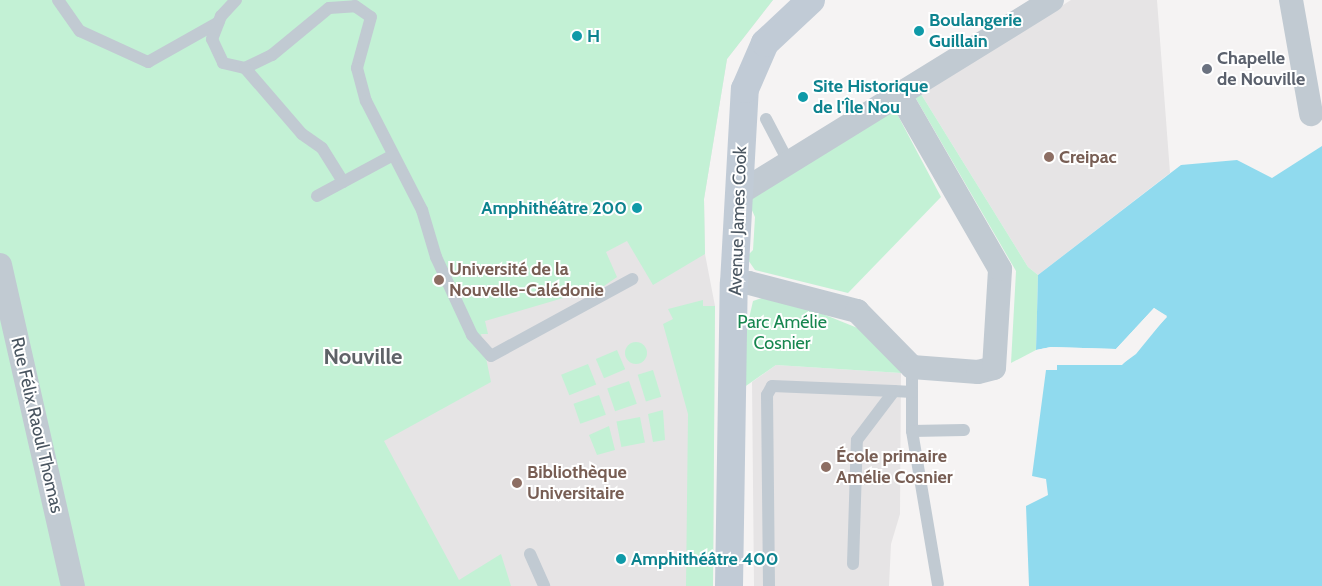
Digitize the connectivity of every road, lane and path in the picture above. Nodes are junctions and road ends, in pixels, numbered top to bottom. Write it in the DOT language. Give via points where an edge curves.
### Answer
graph roads {
  1 [pos="58,0"];
  2 [pos="236,0"];
  3 [pos="811,0"];
  4 [pos="1052,0"];
  5 [pos="1291,0"];
  6 [pos="219,22"];
  7 [pos="245,68"];
  8 [pos="900,95"];
  9 [pos="1310,114"];
  10 [pos="766,119"];
  11 [pos="393,155"];
  12 [pos="789,163"];
  13 [pos="343,182"];
  14 [pos="738,194"];
  15 [pos="317,196"];
  16 [pos="0,265"];
  17 [pos="632,280"];
  18 [pos="734,283"];
  19 [pos="912,367"];
  20 [pos="894,391"];
  21 [pos="912,392"];
  22 [pos="964,430"];
  23 [pos="912,431"];
  24 [pos="530,554"];
  25 [pos="853,564"];
  26 [pos="938,584"];
  27 [pos="73,586"];
  28 [pos="544,586"];
  29 [pos="729,586"];
  30 [pos="769,586"];
  1 -- 6 [label="lane" via="80,31 148,62"];
  2 -- 6 [label="lane"];
  3 -- 14 [label="main road, Avenue James Cook" via="765,43 753,65 745,89"];
  4 -- 8 [label="street"];
  5 -- 9 [label="street"];
  6 -- 7 [label="lane" via="212,39 223,63"];
  7 -- 11 [label="lane" via="272,55 329,8 354,6 371,17 357,68 366,101"];
  7 -- 13 [label="lane" via="302,134 322,148"];
  8 -- 12 [label="street"];
  8 -- 19 [label="street" via="1000,269 994,368 978,372"];
  10 -- 12 [label="lane"];
  11 -- 13 [label="lane"];
  11 -- 17 [label="lane" via="422,210 436,257 472,335 492,356"];
  12 -- 14 [label="street"];
  13 -- 15 [label="lane"];
  14 -- 18 [label="main road, Avenue James Cook"];
  16 -- 27 [label="street, Rue Félix Raoul Thomas"];
  18 -- 19 [label="street" via="749,283 857,311"];
  18 -- 29 [label="main road, Avenue James Cook"];
  19 -- 21 [label="lane"];
  20 -- 21 [label="lane"];
  20 -- 25 [label="lane" via="857,440"];
  20 -- 30 [label="lane" via="772,386 767,395"];
  21 -- 23 [label="lane"];
  22 -- 23 [label="lane"];
  23 -- 26 [label="lane"];
  24 -- 28 [label="lane"];
}
